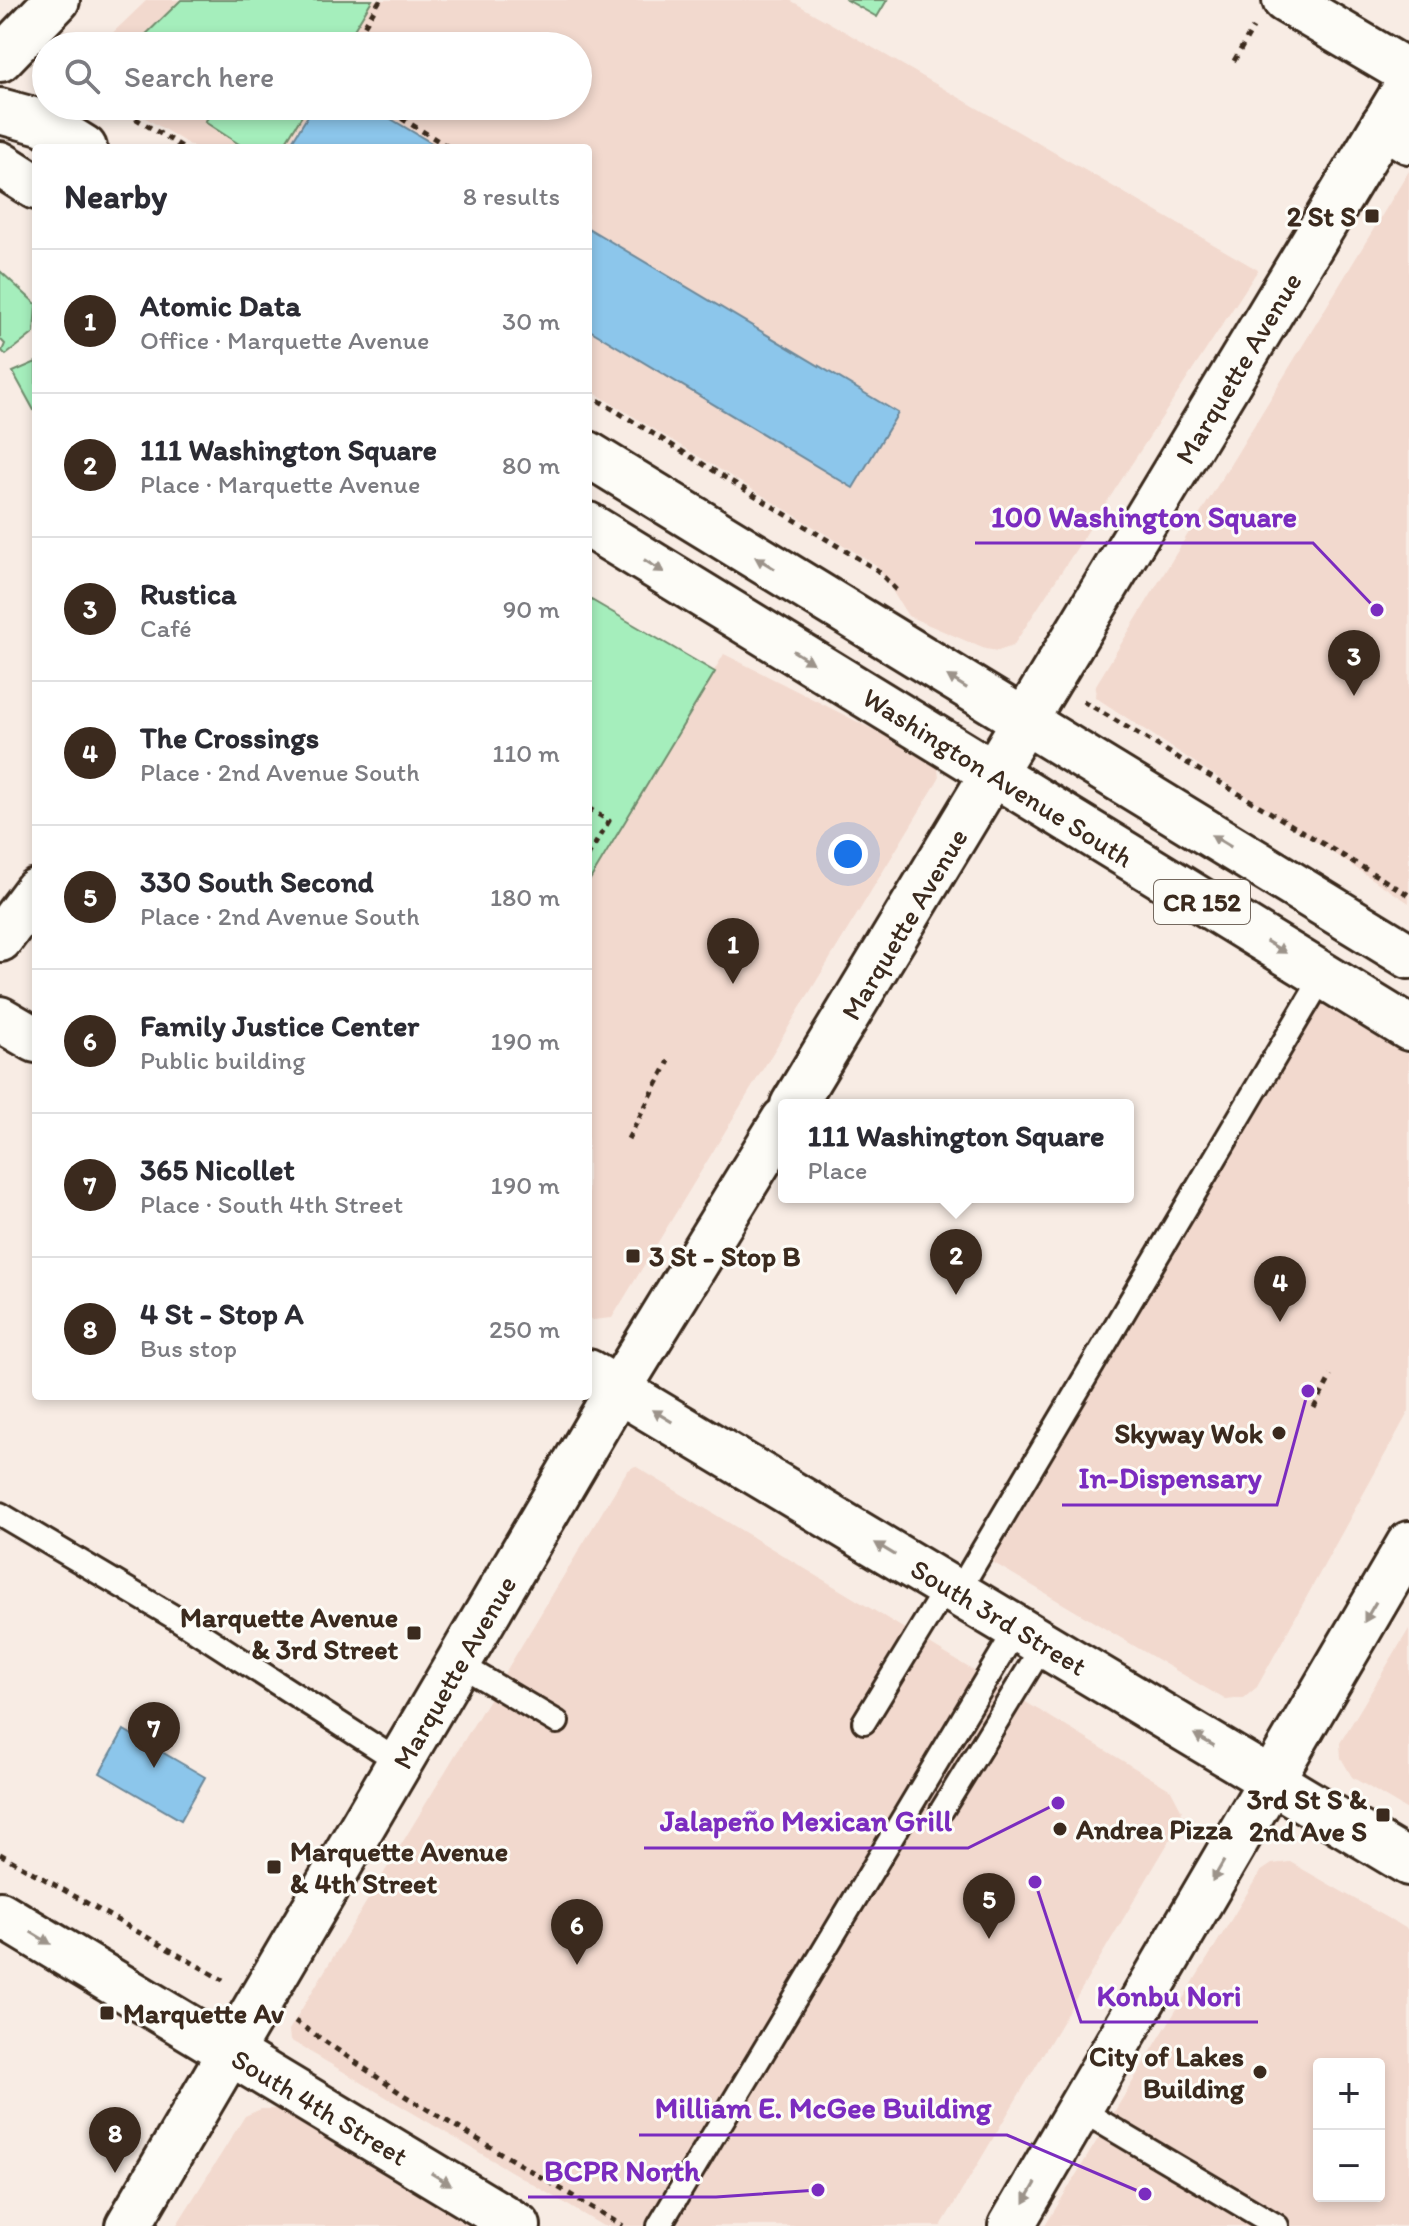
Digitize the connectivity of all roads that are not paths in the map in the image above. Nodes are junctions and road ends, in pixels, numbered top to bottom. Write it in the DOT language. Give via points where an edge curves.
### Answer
graph roads {
  1 [pos="57,0"];
  2 [pos="1270,12"];
  3 [pos="0,59"];
  4 [pos="1409,73"];
  5 [pos="1409,83"];
  6 [pos="0,111"];
  7 [pos="32,120"];
  8 [pos="33,120"];
  9 [pos="1396,133"];
  10 [pos="78,144"];
  11 [pos="0,164"];
  12 [pos="32,184"];
  13 [pos="592,456"];
  14 [pos="592,527"];
  15 [pos="1025,721"];
  16 [pos="995,775"];
  17 [pos="32,896"];
  18 [pos="0,939"];
  19 [pos="1409,956"];
  20 [pos="1323,976"];
  21 [pos="0,1019"];
  22 [pos="1409,1028"];
  23 [pos="32,1038"];
  24 [pos="797,1099"];
  25 [pos="778,1129"];
  26 [pos="603,1381"];
  27 [pos="0,1514"];
  28 [pos="1409,1544"];
  29 [pos="952,1589"];
  30 [pos="1030,1636"];
  31 [pos="459,1664"];
  32 [pos="557,1722"];
  33 [pos="864,1722"];
  34 [pos="401,1763"];
  35 [pos="1272,1780"];
  36 [pos="942,1810"];
  37 [pos="1409,1863"];
  38 [pos="0,1914"];
  39 [pos="230,2052"];
  40 [pos="1079,2109"];
  41 [pos="128,2226"];
  42 [pos="518,2226"];
  43 [pos="659,2226"];
  44 [pos="1011,2226"];
  45 [pos="1277,2226"];
  1 -- 3 [label="main road"];
  2 -- 4 [label="main road"];
  5 -- 9 [label="main road, Marquette Avenue"];
  6 -- 7 [label="main road"];
  8 -- 10 [label="main road"];
  9 -- 15 [label="main road, Marquette Avenue"];
  11 -- 12 [label="main road"];
  15 -- 13 [label="main road, Washington Avenue South / CR 152, one-way"];
  14 -- 16 [label="main road, Washington Avenue South / CR 152, one-way"];
  15 -- 16 [label="main road, Marquette Avenue"];
  19 -- 15 [label="main road, Washington Avenue South / CR 152, one-way"];
  16 -- 20 [label="main road, Washington Avenue South / CR 152, one-way"];
  16 -- 24 [label="main road, Marquette Avenue"];
  17 -- 18 [label="main road"];
  20 -- 22 [label="main road, Washington Avenue South / CR 152"];
  20 -- 29 [label="lane"];
  21 -- 23 [label="main road"];
  25 -- 26 [label="main road, Marquette Avenue"];
  29 -- 26 [label="main road, South 3rd Street, one-way"];
  26 -- 31 [label="main road, Marquette Avenue"];
  27 -- 34 [label="lane" via="179,1620"];
  28 -- 35 [label="main road, one-way"];
  29 -- 30 [label="main road, South 3rd Street"];
  29 -- 33 [label="lane"];
  35 -- 30 [label="main road, South 3rd Street, one-way"];
  30 -- 36 [label="lane"];
  30 -- 43 [label="lane"];
  31 -- 32 [label="lane"];
  31 -- 34 [label="main road, Marquette Avenue"];
  34 -- 39 [label="main road, Marquette Avenue"];
  35 -- 37 [label="main road, South 3rd Street"];
  35 -- 40 [label="main road, one-way"];
  38 -- 39 [label="main road, South 4th Street, one-way"];
  39 -- 41 [label="main road, Marquette Avenue"];
  39 -- 42 [label="main road, South 4th Street, one-way"];
  40 -- 44 [label="main road, one-way"];
  40 -- 45 [label="lane"];
}
